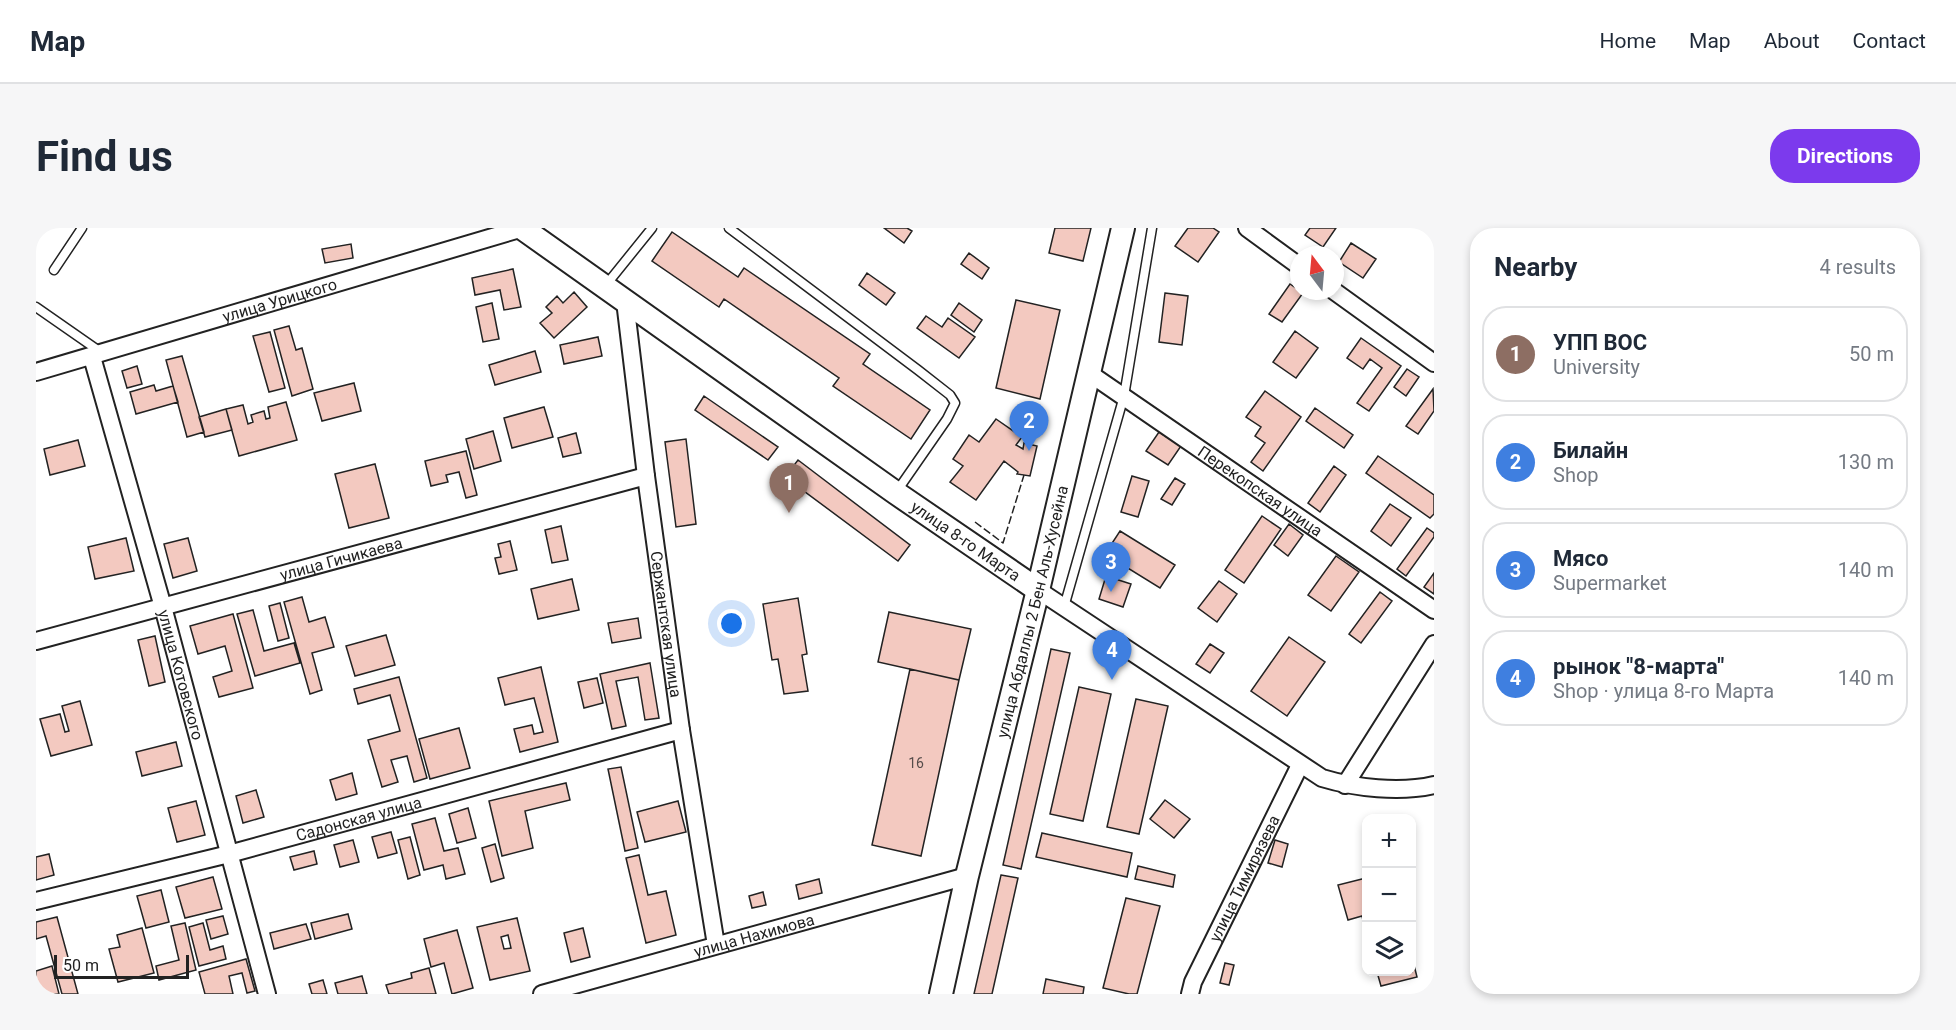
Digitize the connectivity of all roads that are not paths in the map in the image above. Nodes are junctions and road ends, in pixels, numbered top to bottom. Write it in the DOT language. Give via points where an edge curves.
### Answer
graph roads {
  1 [pos="82,228"];
  2 [pos="523,228"];
  3 [pos="652,228"];
  4 [pos="729,228"];
  5 [pos="1122,228"];
  6 [pos="1152,228"];
  7 [pos="1247,228"];
  8 [pos="1290,259"];
  9 [pos="54,270"];
  10 [pos="605,286"];
  11 [pos="1344,298"];
  12 [pos="625,301"];
  13 [pos="36,307"];
  14 [pos="97,355"];
  15 [pos="1434,363"];
  16 [pos="36,372"];
  17 [pos="1089,373"];
  18 [pos="1124,396"];
  19 [pos="646,476"];
  20 [pos="896,493"];
  21 [pos="1038,590"];
  22 [pos="163,607"];
  23 [pos="1064,607"];
  24 [pos="1434,610"];
  25 [pos="36,641"];
  26 [pos="1434,644"];
  27 [pos="681,730"];
  28 [pos="1300,765"];
  29 [pos="1345,785"];
  30 [pos="1433,789"];
  31 [pos="229,854"];
  32 [pos="967,876"];
  33 [pos="36,901"];
  34 [pos="716,945"];
  35 [pos="267,994"];
  36 [pos="542,994"];
  37 [pos="941,994"];
  38 [pos="1190,994"];
  1 -- 9 [label="lane"];
  2 -- 10 [label="main road, улица 8-го Марта"];
  2 -- 14 [label="street, улица Урицкого"];
  3 -- 10 [label="lane"];
  4 -- 20 [label="lane" via="950,395 955,403 947,419"];
  5 -- 17 [label="main road, улица Абдаллы 2 Бен Аль-Хусейна"];
  6 -- 18 [label="lane"];
  7 -- 8 [label="street"];
  10 -- 12 [label="main road, улица 8-го Марта"];
  11 -- 15 [label="street"];
  12 -- 19 [label="street, Сержантская улица"];
  12 -- 20 [label="main road, улица 8-го Марта"];
  13 -- 14 [label="lane"];
  14 -- 16 [label="street, улица Урицкого"];
  14 -- 22 [label="street, улица Котовского"];
  17 -- 18 [label="street, Перекопская улица"];
  17 -- 21 [label="main road, улица Абдаллы 2 Бен Аль-Хусейна"];
  18 -- 23 [label="lane"];
  18 -- 24 [label="street, Перекопская улица"];
  19 -- 22 [label="street, улица Гичикаева"];
  19 -- 27 [label="street, Сержантская улица"];
  20 -- 21 [label="main road, улица 8-го Марта"];
  21 -- 23 [label="street, улица 8-го Марта"];
  21 -- 32 [label="main road, улица Абдаллы 2 Бен Аль-Хусейна"];
  22 -- 25 [label="street, улица Гичикаева"];
  22 -- 31 [label="street, улица Котовского"];
  23 -- 28 [label="street, улица 8-го Марта"];
  26 -- 29 [label="street"];
  27 -- 31 [label="street, Садонская улица"];
  27 -- 34 [label="street, Сержантская улица"];
  28 -- 29 [label="street, улица 8-го Марта"];
  28 -- 38 [label="street, улица Тимирязева"];
  29 -- 30 [label="street, улица 8-го Марта"];
  31 -- 33 [label="street, Садонская улица"];
  31 -- 35 [label="street, улица Котовского"];
  32 -- 34 [label="street, улица Нахимова"];
  32 -- 37 [label="main road, улица Абдаллы 2 Бен Аль-Хусейна"];
  34 -- 36 [label="street, улица Нахимова"];
}
